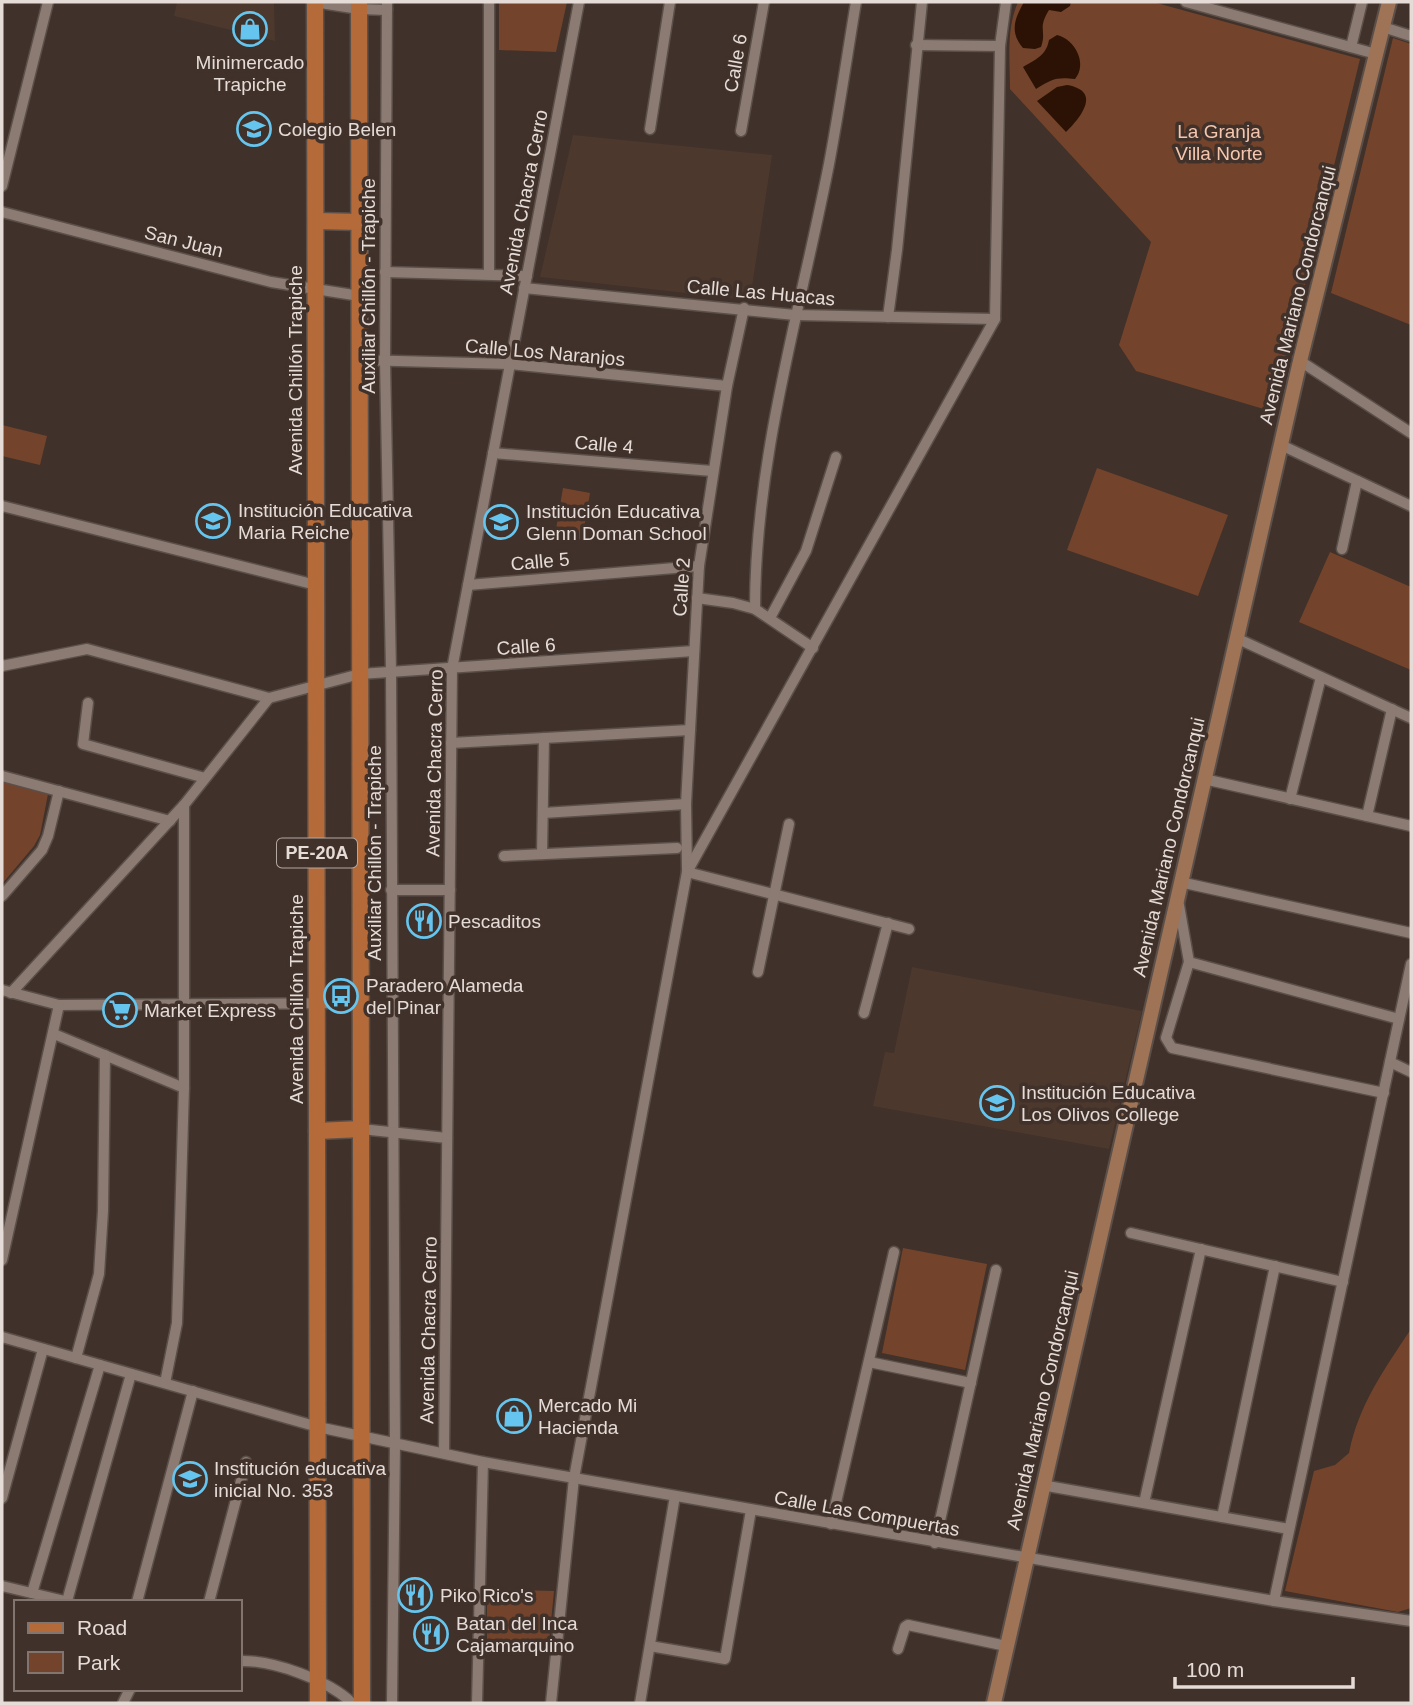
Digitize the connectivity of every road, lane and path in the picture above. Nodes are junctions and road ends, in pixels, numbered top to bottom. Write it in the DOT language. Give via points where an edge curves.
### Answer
graph roads {
  1 [pos="48,2"];
  2 [pos="315,2"];
  3 [pos="489,2"];
  4 [pos="579,2"];
  5 [pos="670,2"];
  6 [pos="764,2"];
  7 [pos="856,2"];
  8 [pos="922,2"];
  9 [pos="1006,2"];
  10 [pos="1186,2"];
  11 [pos="1362,2"];
  12 [pos="1389,2"];
  13 [pos="359,5"];
  14 [pos="387,6"];
  15 [pos="1383,27"];
  16 [pos="1411,36"];
  17 [pos="916,45"];
  18 [pos="1000,46"];
  19 [pos="1350,47"];
  20 [pos="1376,54"];
  21 [pos="650,130"];
  22 [pos="741,131"];
  23 [pos="2,186"];
  24 [pos="2,212"];
  25 [pos="316,221"];
  26 [pos="359,222"];
  27 [pos="385,271"];
  28 [pos="489,273"];
  29 [pos="527,276"];
  30 [pos="524,288"];
  31 [pos="316,290"];
  32 [pos="360,296"];
  33 [pos="744,308"];
  34 [pos="795,314"];
  35 [pos="888,317"];
  36 [pos="995,318"];
  37 [pos="360,360"];
  38 [pos="385,361"];
  39 [pos="1300,361"];
  40 [pos="510,364"];
  41 [pos="727,386"];
  42 [pos="1411,433"];
  43 [pos="1281,445"];
  44 [pos="493,453"];
  45 [pos="836,457"];
  46 [pos="712,471"];
  47 [pos="1356,481"];
  48 [pos="2,506"];
  49 [pos="1411,506"];
  50 [pos="1342,549"];
  51 [pos="698,566"];
  52 [pos="316,585"];
  53 [pos="468,585"];
  54 [pos="697,598"];
  55 [pos="755,609"];
  56 [pos="770,618"];
  57 [pos="1236,638"];
  58 [pos="813,648"];
  59 [pos="694,651"];
  60 [pos="2,666"];
  61 [pos="452,669"];
  62 [pos="390,671"];
  63 [pos="360,674"];
  64 [pos="1321,677"];
  65 [pos="317,687"];
  66 [pos="269,698"];
  67 [pos="88,703"];
  68 [pos="1392,709"];
  69 [pos="1411,718"];
  70 [pos="690,730"];
  71 [pos="544,738"];
  72 [pos="451,743"];
  73 [pos="2,776"];
  74 [pos="205,778"];
  75 [pos="1204,779"];
  76 [pos="59,791"];
  77 [pos="1290,799"];
  78 [pos="686,804"];
  79 [pos="184,805"];
  80 [pos="543,813"];
  81 [pos="1367,816"];
  82 [pos="170,821"];
  83 [pos="789,824"];
  84 [pos="1411,826"];
  85 [pos="677,848"];
  86 [pos="542,854"];
  87 [pos="504,856"];
  88 [pos="687,872"];
  89 [pos="1179,888"];
  90 [pos="391,890"];
  91 [pos="450,890"];
  92 [pos="774,894"];
  93 [pos="2,896"];
  94 [pos="888,923"];
  95 [pos="909,929"];
  96 [pos="1411,933"];
  97 [pos="1189,962"];
  98 [pos="1411,964"];
  99 [pos="758,972"];
  100 [pos="7,991"];
  101 [pos="317,1003"];
  102 [pos="361,1003"];
  103 [pos="183,1004"];
  104 [pos="59,1005"];
  105 [pos="864,1013"];
  106 [pos="1399,1019"];
  107 [pos="54,1034"];
  108 [pos="105,1055"];
  109 [pos="1390,1062"];
  110 [pos="1411,1072"];
  111 [pos="184,1088"];
  112 [pos="1384,1093"];
  113 [pos="361,1129"];
  114 [pos="317,1131"];
  115 [pos="393,1133"];
  116 [pos="447,1138"];
  117 [pos="1131,1233"];
  118 [pos="1201,1249"];
  119 [pos="894,1252"];
  120 [pos="2,1260"];
  121 [pos="1275,1266"];
  122 [pos="996,1270"];
  123 [pos="1343,1282"];
  124 [pos="2,1337"];
  125 [pos="43,1349"];
  126 [pos="76,1358"];
  127 [pos="869,1362"];
  128 [pos="100,1365"];
  129 [pos="131,1374"];
  130 [pos="164,1383"];
  131 [pos="971,1383"];
  132 [pos="193,1391"];
  133 [pos="318,1427"];
  134 [pos="361,1436"];
  135 [pos="396,1444"];
  136 [pos="444,1453"];
  137 [pos="246,1462"];
  138 [pos="483,1462"];
  139 [pos="574,1478"];
  140 [pos="1042,1485"];
  141 [pos="675,1496"];
  142 [pos="2,1499"];
  143 [pos="1144,1503"];
  144 [pos="751,1510"];
  145 [pos="1222,1517"];
  146 [pos="831,1524"];
  147 [pos="1289,1530"];
  148 [pos="935,1543"];
  149 [pos="1026,1558"];
  150 [pos="2,1586"];
  151 [pos="33,1593"];
  152 [pos="60,1600"];
  153 [pos="69,1600"];
  154 [pos="138,1600"];
  155 [pos="210,1600"];
  156 [pos="1274,1601"];
  157 [pos="1411,1621"];
  158 [pos="650,1646"];
  159 [pos="1006,1646"];
  160 [pos="898,1649"];
  161 [pos="242,1661"];
  162 [pos="318,1679"];
  163 [pos="318,1703"];
  164 [pos="352,1703"];
  165 [pos="362,1703"];
  166 [pos="392,1703"];
  167 [pos="477,1703"];
  168 [pos="551,1703"];
  169 [pos="640,1703"];
  170 [pos="994,1703"];
  1 -- 23 [label="street"];
  2 -- 13 [label="street"];
  2 -- 25 [label="main road, Avenida Chillón Trapiche / PE-20A"];
  3 -- 28 [label="street"];
  4 -- 29 [label="street, Avenida Chacra Cerro"];
  5 -- 21 [label="street"];
  6 -- 22 [label="street, Calle 6"];
  7 -- 34 [label="street" via="829,165"];
  8 -- 17 [label="street"];
  9 -- 18 [label="street"];
  10 -- 19 [label="street"];
  11 -- 19 [label="street"];
  12 -- 15 [label="street, Avenida Mariano Condorcanqui"];
  13 -- 14 [label="street"];
  13 -- 26 [label="main road, PE-20A"];
  14 -- 27 [label="street, Auxiliar Chillón - Trapiche"];
  15 -- 16 [label="street"];
  15 -- 20 [label="street, Avenida Mariano Condorcanqui"];
  17 -- 18 [label="street"];
  17 -- 35 [label="street"];
  18 -- 36 [label="street"];
  19 -- 20 [label="street"];
  20 -- 39 [label="street, Avenida Mariano Condorcanqui"];
  24 -- 31 [label="street, San Juan"];
  25 -- 26 [label="main road"];
  25 -- 31 [label="main road, Avenida Chillón Trapiche / PE-20A"];
  26 -- 32 [label="main road, PE-20A"];
  27 -- 28 [label="street"];
  27 -- 38 [label="street, Auxiliar Chillón - Trapiche"];
  28 -- 29 [label="street"];
  29 -- 30 [label="street, Avenida Chacra Cerro"];
  30 -- 33 [label="street, Calle Las Huacas"];
  30 -- 40 [label="street, Avenida Chacra Cerro"];
  31 -- 32 [label="street, San Juan"];
  31 -- 52 [label="main road, Avenida Chillón Trapiche / PE-20A"];
  32 -- 37 [label="main road, PE-20A"];
  33 -- 34 [label="street, Calle Las Huacas"];
  33 -- 41 [label="street, Calle 2"];
  34 -- 35 [label="street, Calle Las Huacas"];
  34 -- 55 [label="street" via="762,494"];
  35 -- 36 [label="street, Calle Las Huacas"];
  36 -- 58 [label="street"];
  37 -- 38 [label="street, Calle Los Naranjos"];
  37 -- 63 [label="main road, PE-20A"];
  38 -- 40 [label="street, Calle Los Naranjos"];
  38 -- 62 [label="street, Auxiliar Chillón - Trapiche"];
  39 -- 42 [label="street"];
  39 -- 43 [label="street, Avenida Mariano Condorcanqui"];
  40 -- 41 [label="street, Calle Los Naranjos"];
  40 -- 44 [label="street, Avenida Chacra Cerro"];
  41 -- 46 [label="street, Calle 2"];
  43 -- 47 [label="street"];
  43 -- 57 [label="street, Avenida Mariano Condorcanqui"];
  44 -- 46 [label="street, Calle 4"];
  44 -- 53 [label="street, Avenida Chacra Cerro"];
  45 -- 56 [label="street" via="806,551"];
  46 -- 51 [label="street, Calle 2"];
  47 -- 49 [label="street"];
  47 -- 50 [label="street"];
  48 -- 52 [label="street"];
  51 -- 53 [label="street, Calle 5"];
  51 -- 54 [label="street, Calle 2"];
  52 -- 65 [label="main road, Avenida Chillón Trapiche / PE-20A"];
  53 -- 61 [label="street, Avenida Chacra Cerro"];
  54 -- 55 [label="street"];
  54 -- 59 [label="street, Calle 2"];
  55 -- 56 [label="street"];
  56 -- 58 [label="street"];
  57 -- 64 [label="street"];
  57 -- 75 [label="street, Avenida Mariano Condorcanqui"];
  58 -- 88 [label="street"];
  59 -- 61 [label="street, Calle 6"];
  59 -- 70 [label="street, Calle 2"];
  60 -- 66 [label="street" via="87,649"];
  61 -- 62 [label="street, Calle 6"];
  61 -- 72 [label="street, Avenida Chacra Cerro"];
  62 -- 63 [label="street, Calle 6"];
  62 -- 90 [label="street, Auxiliar Chillón - Trapiche"];
  63 -- 65 [label="street, Calle 6"];
  63 -- 102 [label="main road, PE-20A"];
  64 -- 68 [label="street"];
  64 -- 77 [label="street"];
  65 -- 66 [label="street, Calle 6"];
  65 -- 101 [label="main road, Avenida Chillón Trapiche / PE-20A"];
  66 -- 74 [label="street"];
  67 -- 74 [label="street" via="83,744"];
  68 -- 69 [label="street"];
  68 -- 81 [label="street"];
  70 -- 71 [label="street"];
  70 -- 78 [label="street, Calle 2"];
  71 -- 72 [label="street"];
  71 -- 80 [label="street"];
  72 -- 91 [label="street, Avenida Chacra Cerro"];
  73 -- 76 [label="street"];
  74 -- 79 [label="street"];
  75 -- 77 [label="street"];
  75 -- 89 [label="street, Avenida Mariano Condorcanqui"];
  76 -- 82 [label="street"];
  76 -- 93 [label="street" via="42,850"];
  77 -- 81 [label="street"];
  78 -- 80 [label="street"];
  78 -- 88 [label="street, Calle 2"];
  79 -- 82 [label="street"];
  79 -- 103 [label="street"];
  80 -- 86 [label="street"];
  81 -- 84 [label="street"];
  82 -- 100 [label="street"];
  83 -- 92 [label="street"];
  85 -- 86 [label="street"];
  86 -- 87 [label="street"];
  88 -- 92 [label="street"];
  88 -- 139 [label="street"];
  89 -- 96 [label="street"];
  89 -- 97 [label="street"];
  89 -- 140 [label="street, Avenida Mariano Condorcanqui"];
  90 -- 91 [label="street"];
  90 -- 115 [label="street, Auxiliar Chillón - Trapiche"];
  91 -- 116 [label="street, Avenida Chacra Cerro"];
  92 -- 94 [label="street"];
  92 -- 99 [label="street"];
  94 -- 95 [label="street"];
  94 -- 105 [label="street"];
  97 -- 106 [label="street"];
  97 -- 112 [label="street" via="1166,1038 1172,1048"];
  98 -- 106 [label="street"];
  100 -- 104 [label="street"];
  101 -- 102 [label="street"];
  101 -- 103 [label="street"];
  101 -- 114 [label="main road, Avenida Chillón Trapiche / PE-20A"];
  102 -- 113 [label="main road, PE-20A"];
  103 -- 104 [label="street"];
  103 -- 111 [label="street"];
  104 -- 107 [label="street"];
  106 -- 109 [label="street"];
  107 -- 108 [label="street"];
  107 -- 120 [label="street"];
  108 -- 111 [label="street"];
  108 -- 126 [label="street" via="99,1274"];
  109 -- 110 [label="street"];
  109 -- 112 [label="street"];
  111 -- 130 [label="street" via="177,1323"];
  112 -- 123 [label="street"];
  113 -- 114 [label="main road"];
  113 -- 115 [label="street"];
  113 -- 134 [label="main road, PE-20A"];
  114 -- 133 [label="main road, Avenida Chillón Trapiche / PE-20A"];
  115 -- 116 [label="street"];
  115 -- 135 [label="street, Auxiliar Chillón - Trapiche"];
  116 -- 136 [label="street, Avenida Chacra Cerro"];
  117 -- 118 [label="street"];
  118 -- 121 [label="street"];
  118 -- 143 [label="street"];
  119 -- 127 [label="street"];
  121 -- 123 [label="street"];
  121 -- 145 [label="street"];
  122 -- 131 [label="street"];
  123 -- 147 [label="street"];
  124 -- 125 [label="street, Calle Las Compuertas"];
  125 -- 126 [label="street, Calle Las Compuertas"];
  125 -- 142 [label="street"];
  126 -- 128 [label="street, Calle Las Compuertas"];
  127 -- 131 [label="street"];
  127 -- 146 [label="street"];
  128 -- 129 [label="street, Calle Las Compuertas"];
  128 -- 151 [label="street"];
  129 -- 130 [label="street, Calle Las Compuertas"];
  129 -- 153 [label="street"];
  130 -- 132 [label="street, Calle Las Compuertas"];
  131 -- 148 [label="street"];
  132 -- 133 [label="street, Calle Las Compuertas"];
  132 -- 154 [label="street"];
  133 -- 134 [label="street, Calle Las Compuertas"];
  133 -- 162 [label="main road, Avenida Chillón Trapiche / PE-20A"];
  134 -- 135 [label="street, Calle Las Compuertas"];
  134 -- 165 [label="main road, PE-20A"];
  135 -- 136 [label="street, Calle Las Compuertas"];
  135 -- 166 [label="street, Auxiliar Chillón - Trapiche"];
  136 -- 138 [label="street, Calle Las Compuertas"];
  137 -- 155 [label="street"];
  138 -- 139 [label="street, Calle Las Compuertas"];
  138 -- 167 [label="street"];
  139 -- 141 [label="street, Calle Las Compuertas"];
  139 -- 168 [label="street"];
  140 -- 143 [label="street"];
  140 -- 149 [label="street, Avenida Mariano Condorcanqui"];
  141 -- 144 [label="street, Calle Las Compuertas"];
  141 -- 158 [label="street"];
  143 -- 145 [label="street"];
  144 -- 146 [label="street, Calle Las Compuertas"];
  144 -- 158 [label="street" via="725,1659"];
  145 -- 147 [label="street"];
  146 -- 148 [label="street, Calle Las Compuertas"];
  147 -- 156 [label="street"];
  148 -- 149 [label="street, Calle Las Compuertas"];
  149 -- 156 [label="street, Calle Las Compuertas"];
  149 -- 159 [label="street, Avenida Mariano Condorcanqui"];
  150 -- 151 [label="street"];
  151 -- 152 [label="street"];
  156 -- 157 [label="street, Calle Las Compuertas"];
  158 -- 169 [label="street"];
  159 -- 160 [label="street" via="908,1625"];
  159 -- 170 [label="street, Avenida Mariano Condorcanqui"];
  161 -- 162 [label="street"];
  162 -- 163 [label="main road, Avenida Chillón Trapiche / PE-20A"];
  162 -- 164 [label="street"];
}
